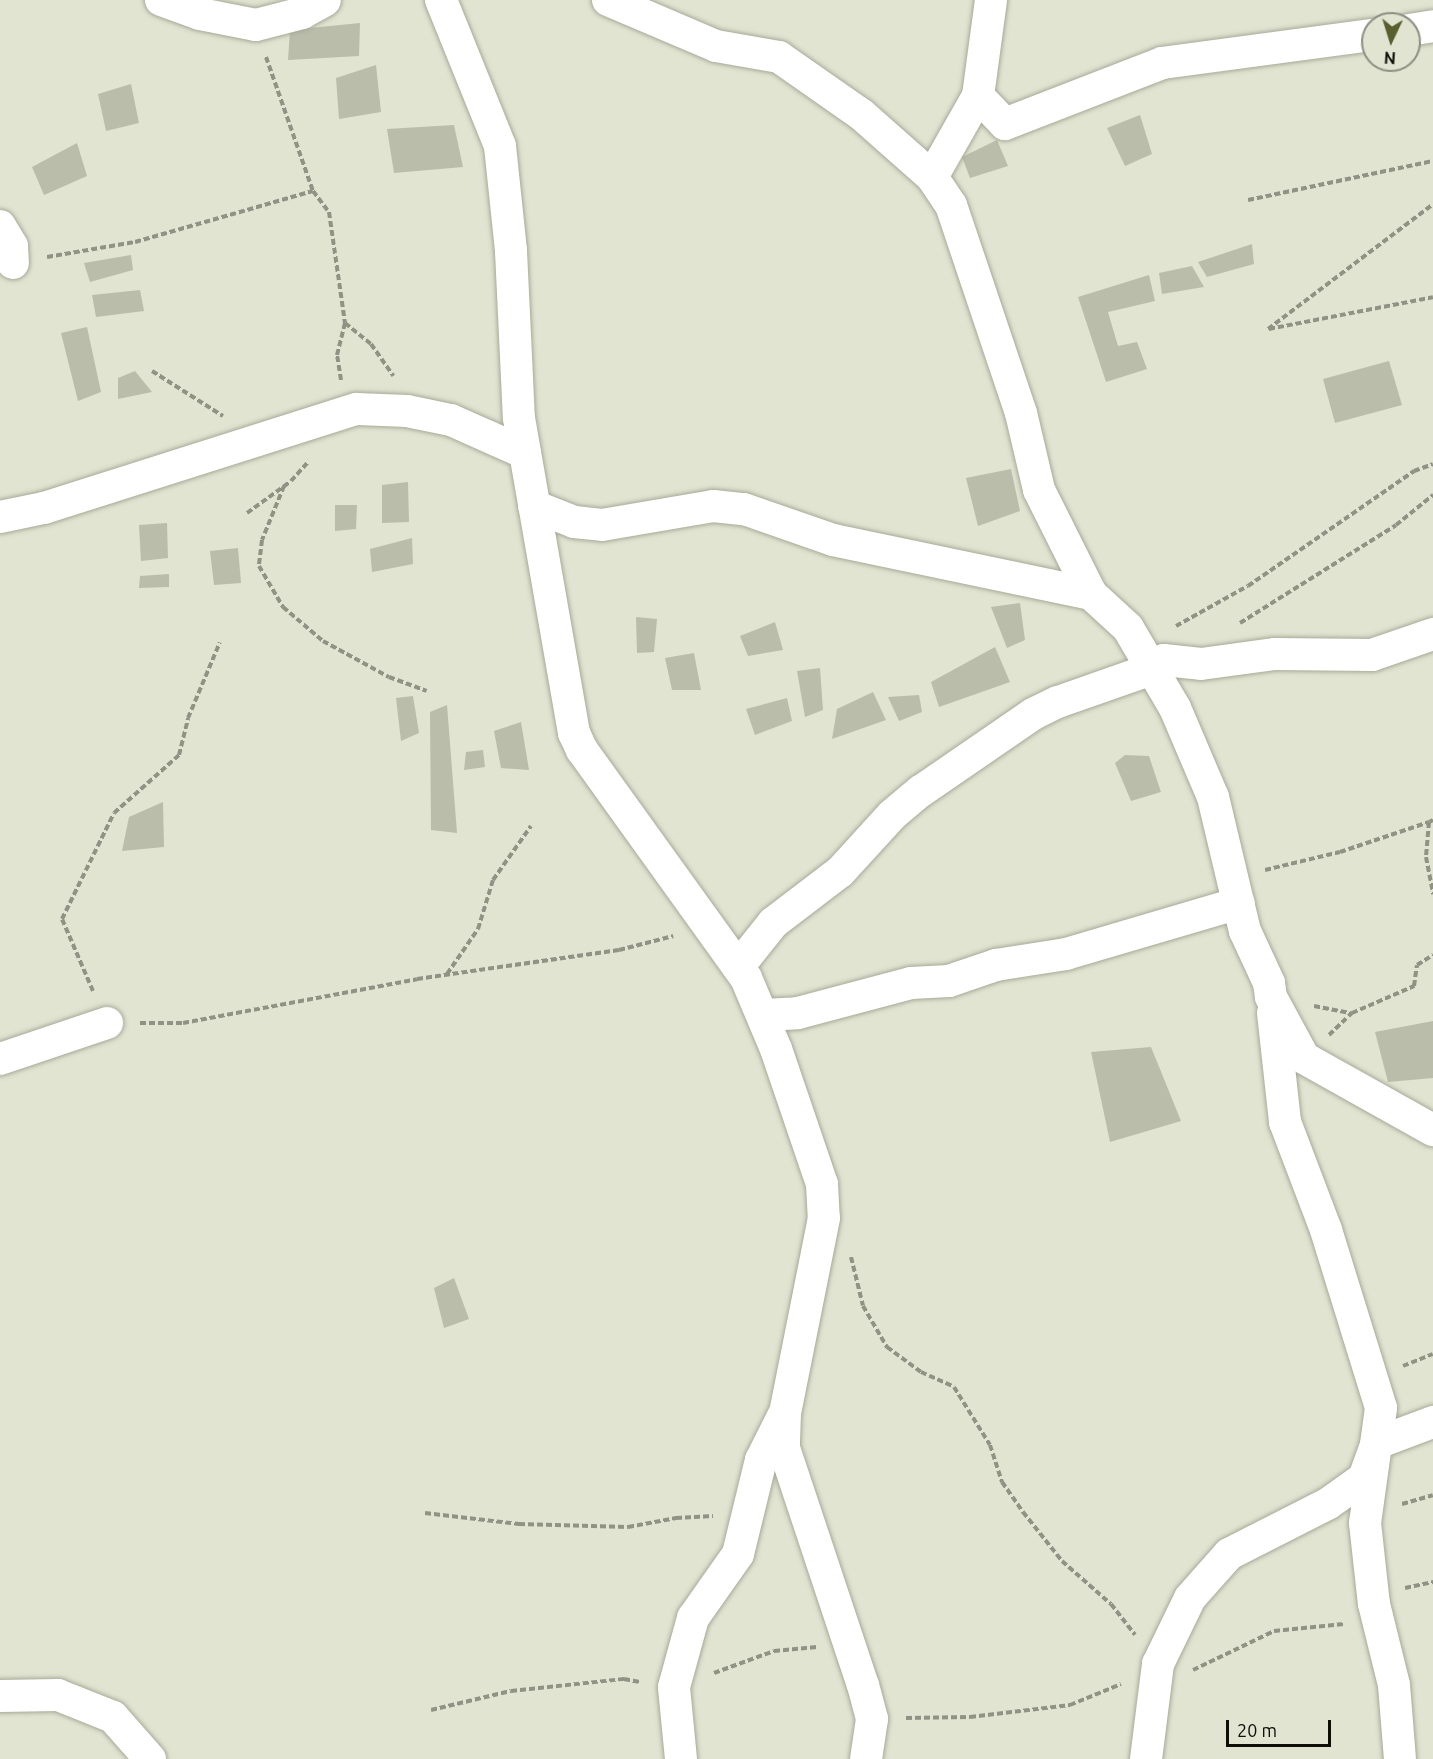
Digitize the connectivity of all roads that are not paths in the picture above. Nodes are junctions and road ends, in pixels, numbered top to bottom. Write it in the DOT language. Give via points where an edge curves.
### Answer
graph roads {
  1 [pos="161,0"];
  2 [pos="326,0"];
  3 [pos="441,0"];
  4 [pos="608,0"];
  5 [pos="991,0"];
  6 [pos="1361,37"];
  7 [pos="978,96"];
  8 [pos="932,177"];
  9 [pos="0,226"];
  10 [pos="14,263"];
  11 [pos="525,453"];
  12 [pos="534,506"];
  13 [pos="0,517"];
  14 [pos="1091,594"];
  15 [pos="1433,634"];
  16 [pos="1145,658"];
  17 [pos="1235,889"];
  18 [pos="738,967"];
  19 [pos="763,1015"];
  20 [pos="107,1023"];
  21 [pos="0,1059"];
  22 [pos="1292,1063"];
  23 [pos="1433,1130"];
  24 [pos="785,1413"];
  25 [pos="1433,1422"];
  26 [pos="1377,1443"];
  27 [pos="0,1696"];
  28 [pos="150,1759"];
  29 [pos="681,1759"];
  30 [pos="866,1759"];
  31 [pos="1146,1759"];
  32 [pos="1400,1759"];
  1 -- 2 [label="street" via="200,14 256,25 302,13"];
  3 -- 11 [label="street" via="500,146 511,251 519,418"];
  4 -- 8 [label="street" via="716,46 779,57 862,115"];
  5 -- 7 [label="street"];
  6 -- 7 [label="street" via="1162,63 1005,124"];
  7 -- 8 [label="street"];
  8 -- 14 [label="street" via="954,216 1022,413 1039,490"];
  9 -- 10 [label="street" via="12,246"];
  11 -- 12 [label="street"];
  11 -- 13 [label="street" via="452,420 418,413 357,409 44,508"];
  12 -- 14 [label="street" via="574,522 602,525 713,506 744,509 833,540"];
  12 -- 18 [label="street" via="574,733 582,750"];
  14 -- 16 [label="street" via="1128,628"];
  15 -- 16 [label="street" via="1372,655 1275,654 1201,664"];
  16 -- 17 [label="street" via="1174,708 1213,797"];
  16 -- 18 [label="street" via="1033,714 921,791 892,815 840,872 773,923"];
  17 -- 19 [label="street" via="1066,954 996,965 949,981 911,983 798,1013"];
  17 -- 22 [label="street" via="1245,931 1269,983"];
  18 -- 19 [label="street"];
  19 -- 24 [label="street" via="813,1150 822,1184 824,1218"];
  20 -- 21 [label="street"];
  22 -- 23 [label="street"];
  22 -- 26 [label="street" via="1285,1122 1326,1230 1381,1408"];
  24 -- 29 [label="street" via="761,1460 738,1554 693,1618 686,1641 674,1687"];
  24 -- 30 [label="street" via="784,1448 872,1719"];
  25 -- 26 [label="street"];
  26 -- 31 [label="street" via="1364,1478 1329,1503 1229,1554 1190,1598 1156,1676"];
  26 -- 32 [label="street" via="1365,1523 1378,1621 1394,1685"];
  27 -- 28 [label="street" via="58,1695 113,1717"];
}
